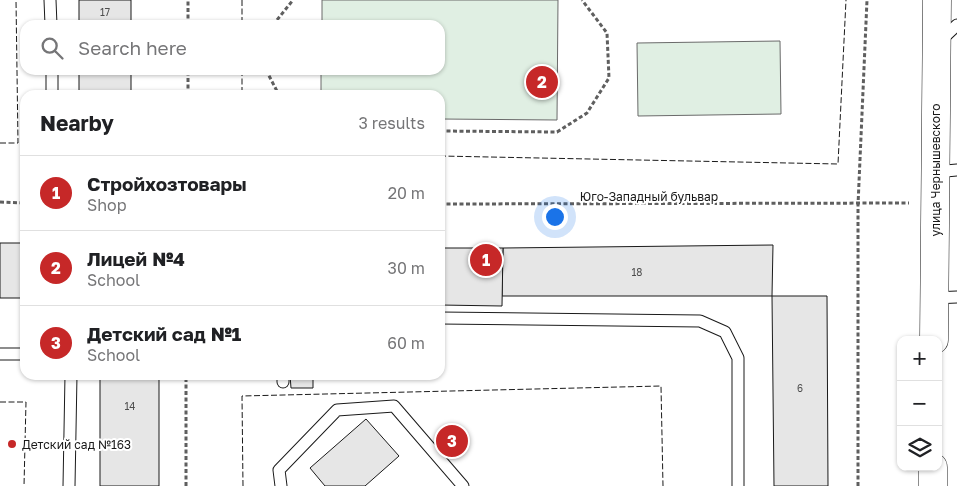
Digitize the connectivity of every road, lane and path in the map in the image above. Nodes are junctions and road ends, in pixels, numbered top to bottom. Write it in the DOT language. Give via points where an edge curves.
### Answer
graph roads {
  1 [pos="50,0"];
  2 [pos="188,0"];
  3 [pos="293,0"];
  4 [pos="582,0"];
  5 [pos="867,0"];
  6 [pos="937,0"];
  7 [pos="51,20"];
  8 [pos="188,20"];
  9 [pos="277,20"];
  10 [pos="957,25"];
  11 [pos="936,44"];
  12 [pos="52,75"];
  13 [pos="188,75"];
  14 [pos="269,75"];
  15 [pos="52,90"];
  16 [pos="188,90"];
  17 [pos="276,90"];
  18 [pos="445,131"];
  19 [pos="946,171"];
  20 [pos="0,202"];
  21 [pos="20,203"];
  22 [pos="911,203"];
  23 [pos="445,204"];
  24 [pos="858,204"];
  25 [pos="946,298"];
  26 [pos="445,318"];
  27 [pos="935,336"];
  28 [pos="0,354"];
  29 [pos="20,354"];
  30 [pos="71,380"];
  31 [pos="186,380"];
  32 [pos="933,471"];
  33 [pos="69,486"];
  34 [pos="186,486"];
  35 [pos="281,486"];
  36 [pos="464,486"];
  37 [pos="738,486"];
  38 [pos="858,486"];
  39 [pos="933,486"];
  1 -- 7 [label="lane"];
  2 -- 8 [label="path"];
  3 -- 9 [label="path"];
  4 -- 18 [label="path" via="607,33 609,78 587,113 557,132"];
  5 -- 24 [label="path"];
  6 -- 11 [label="main road, улица Чернышевского"];
  10 -- 11 [label="lane"];
  11 -- 19 [label="main road, улица Чернышевского"];
  12 -- 15 [label="lane"];
  13 -- 16 [label="path"];
  14 -- 17 [label="path"];
  19 -- 25 [label="main road, улица Чернышевского"];
  20 -- 21 [label="path"];
  22 -- 24 [label="path, Юго-Западный бульвар"];
  23 -- 24 [label="path, Юго-Западный бульвар"];
  24 -- 38 [label="path"];
  25 -- 27 [label="main road, улица Чернышевского"];
  26 -- 37 [label="lane" via="700,322 725,332 738,358"];
  28 -- 29 [label="lane"];
  30 -- 33 [label="lane"];
  31 -- 34 [label="path"];
  32 -- 39 [label="main road"];
  35 -- 36 [label="lane" via="279,470 337,410 394,406"];
}
